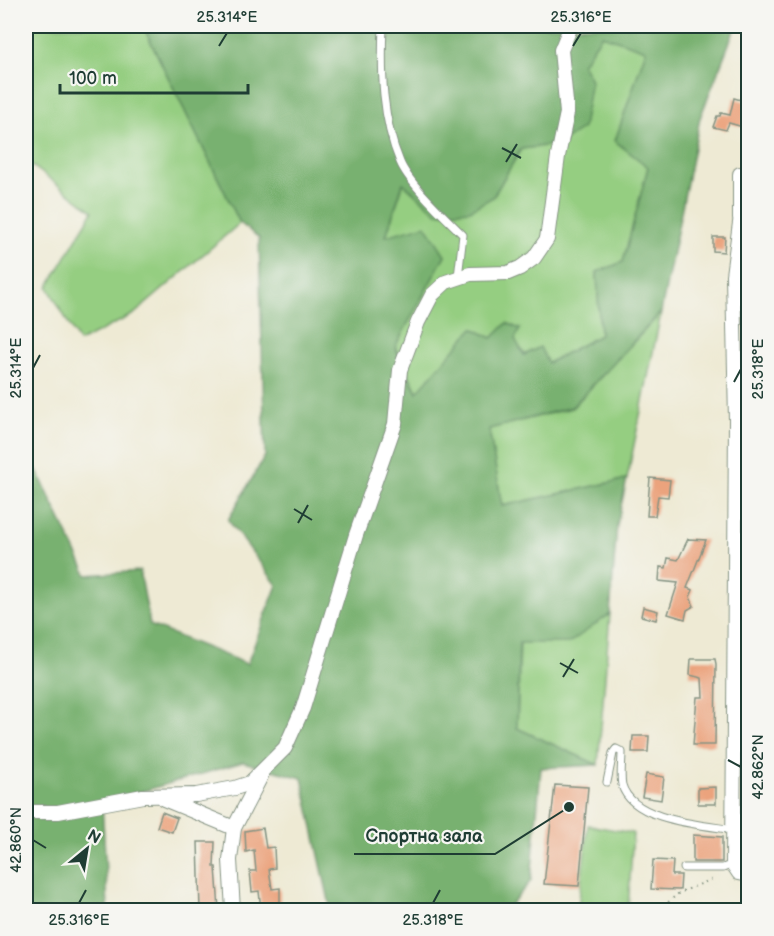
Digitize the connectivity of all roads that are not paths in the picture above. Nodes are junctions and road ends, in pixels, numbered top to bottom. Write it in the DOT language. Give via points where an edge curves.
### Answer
graph roads {
  1 [pos="383,26"];
  2 [pos="572,26"];
  3 [pos="740,174"];
  4 [pos="748,203"];
  5 [pos="740,223"];
  6 [pos="458,277"];
  7 [pos="742,498"];
  8 [pos="742,620"];
  9 [pos="742,749"];
  10 [pos="263,772"];
  11 [pos="607,782"];
  12 [pos="157,796"];
  13 [pos="26,812"];
  14 [pos="234,828"];
  15 [pos="734,830"];
  16 [pos="684,867"];
  17 [pos="739,870"];
  18 [pos="232,910"];
  1 -- 6 [label="lane" via="383,99 400,164 463,236"];
  2 -- 6 [label="street" via="561,50 567,113 547,239 534,258 520,268 508,273"];
  3 -- 5 [label="street"];
  4 -- 5 [label="street"];
  5 -- 7 [label="street" via="733,275"];
  6 -- 10 [label="street" via="446,282 432,296 418,322 400,370 395,424 303,708 285,748"];
  7 -- 8 [label="street"];
  8 -- 9 [label="street"];
  9 -- 15 [label="street"];
  10 -- 12 [label="street" via="250,783 213,793"];
  10 -- 14 [label="street"];
  11 -- 15 [label="lane" via="616,749 622,752 622,786 639,807 682,822"];
  12 -- 13 [label="street" via="58,812"];
  12 -- 14 [label="street"];
  14 -- 18 [label="street" via="230,860"];
  15 -- 17 [label="street"];
  16 -- 17 [label="lane"];
}
